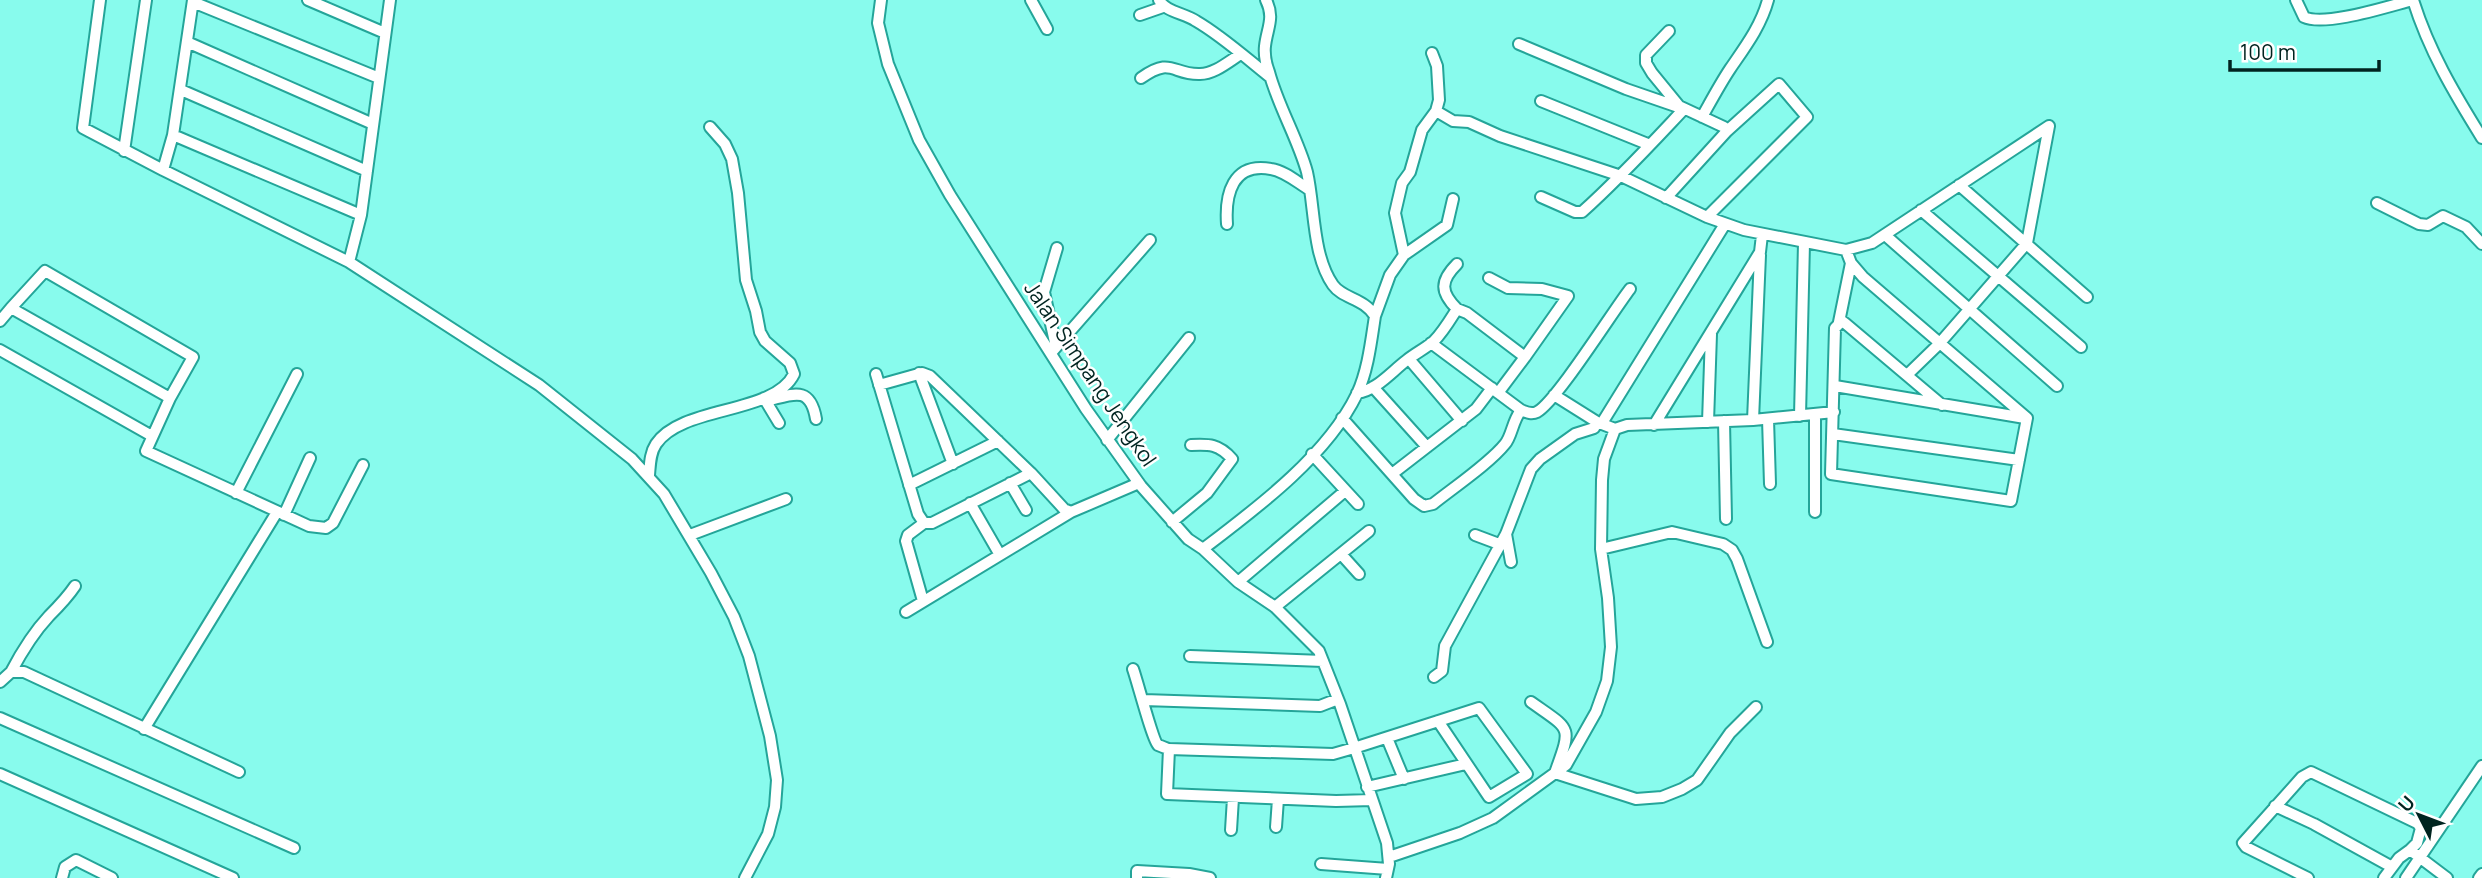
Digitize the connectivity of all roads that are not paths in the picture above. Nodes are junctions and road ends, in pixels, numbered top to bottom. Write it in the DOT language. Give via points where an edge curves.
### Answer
graph roads {
  1 [pos="100,0"];
  2 [pos="146,0"];
  3 [pos="308,0"];
  4 [pos="390,0"];
  5 [pos="881,0"];
  6 [pos="1031,0"];
  7 [pos="1266,0"];
  8 [pos="1768,0"];
  9 [pos="2296,0"];
  10 [pos="2413,0"];
  11 [pos="193,1"];
  12 [pos="1161,4"];
  13 [pos="1140,15"];
  14 [pos="1047,29"];
  15 [pos="1669,31"];
  16 [pos="385,33"];
  17 [pos="187,42"];
  18 [pos="1519,44"];
  19 [pos="1432,53"];
  20 [pos="1241,54"];
  21 [pos="1270,77"];
  22 [pos="379,78"];
  23 [pos="1141,78"];
  24 [pos="181,90"];
  25 [pos="1541,101"];
  26 [pos="1684,109"];
  27 [pos="1436,111"];
  28 [pos="1702,117"];
  29 [pos="373,124"];
  30 [pos="710,127"];
  31 [pos="1727,131"];
  32 [pos="173,135"];
  33 [pos="2482,138"];
  34 [pos="1650,145"];
  35 [pos="124,150"];
  36 [pos="163,170"];
  37 [pos="367,171"];
  38 [pos="1621,176"];
  39 [pos="1959,185"];
  40 [pos="1310,190"];
  41 [pos="1541,197"];
  42 [pos="1666,198"];
  43 [pos="1453,199"];
  44 [pos="2377,203"];
  45 [pos="1921,210"];
  46 [pos="361,215"];
  47 [pos="1707,217"];
  48 [pos="1227,224"];
  49 [pos="1725,224"];
  50 [pos="1762,235"];
  51 [pos="1885,235"];
  52 [pos="1150,240"];
  53 [pos="1804,243"];
  54 [pos="2027,243"];
  55 [pos="2482,244"];
  56 [pos="1057,248"];
  57 [pos="1846,250"];
  58 [pos="1760,252"];
  59 [pos="1404,255"];
  60 [pos="349,262"];
  61 [pos="1851,263"];
  62 [pos="1457,264"];
  63 [pos="1998,276"];
  64 [pos="1489,278"];
  65 [pos="1630,289"];
  66 [pos="2087,297"];
  67 [pos="11,309"];
  68 [pos="1457,309"];
  69 [pos="1969,309"];
  70 [pos="1375,316"];
  71 [pos="0,321"];
  72 [pos="1839,322"];
  73 [pos="1711,332"];
  74 [pos="1189,338"];
  75 [pos="1432,343"];
  76 [pos="1939,344"];
  77 [pos="2081,346"];
  78 [pos="0,350"];
  79 [pos="1054,350"];
  80 [pos="1525,357"];
  81 [pos="1409,359"];
  82 [pos="919,373"];
  83 [pos="297,374"];
  84 [pos="1907,375"];
  85 [pos="1835,386"];
  86 [pos="2057,386"];
  87 [pos="1373,387"];
  88 [pos="1495,391"];
  89 [pos="1357,393"];
  90 [pos="1554,395"];
  91 [pos="170,398"];
  92 [pos="765,400"];
  93 [pos="1942,405"];
  94 [pos="1521,410"];
  95 [pos="1834,412"];
  96 [pos="1815,414"];
  97 [pos="1800,416"];
  98 [pos="1342,418"];
  99 [pos="2027,418"];
  100 [pos="816,419"];
  101 [pos="1768,419"];
  102 [pos="1753,420"];
  103 [pos="1462,421"];
  104 [pos="1724,421"];
  105 [pos="1708,422"];
  106 [pos="1600,423"];
  107 [pos="779,424"];
  108 [pos="1654,425"];
  109 [pos="1615,429"];
  110 [pos="1833,434"];
  111 [pos="152,436"];
  112 [pos="1107,440"];
  113 [pos="998,441"];
  114 [pos="1191,445"];
  115 [pos="1427,447"];
  116 [pos="1312,454"];
  117 [pos="310,458"];
  118 [pos="2019,460"];
  119 [pos="953,464"];
  120 [pos="363,465"];
  121 [pos="1031,473"];
  122 [pos="1392,474"];
  123 [pos="649,475"];
  124 [pos="1010,483"];
  125 [pos="1139,483"];
  126 [pos="1770,484"];
  127 [pos="909,485"];
  128 [pos="1345,491"];
  129 [pos="236,493"];
  130 [pos="786,499"];
  131 [pos="970,503"];
  132 [pos="1358,504"];
  133 [pos="1026,510"];
  134 [pos="1071,512"];
  135 [pos="1815,512"];
  136 [pos="280,513"];
  137 [pos="1726,519"];
  138 [pos="1172,522"];
  139 [pos="924,523"];
  140 [pos="1369,531"];
  141 [pos="1506,534"];
  142 [pos="690,535"];
  143 [pos="1475,535"];
  144 [pos="1499,544"];
  145 [pos="1203,549"];
  146 [pos="1601,549"];
  147 [pos="1341,554"];
  148 [pos="1000,555"];
  149 [pos="1511,562"];
  150 [pos="1359,574"];
  151 [pos="1238,582"];
  152 [pos="75,586"];
  153 [pos="923,601"];
  154 [pos="1275,607"];
  155 [pos="906,612"];
  156 [pos="1767,642"];
  157 [pos="1190,656"];
  158 [pos="1323,660"];
  159 [pos="1133,669"];
  160 [pos="11,672"];
  161 [pos="1434,677"];
  162 [pos="0,682"];
  163 [pos="1338,699"];
  164 [pos="1144,700"];
  165 [pos="1531,702"];
  166 [pos="1756,707"];
  167 [pos="0,718"];
  168 [pos="1438,722"];
  169 [pos="144,729"];
  170 [pos="1387,738"];
  171 [pos="1354,748"];
  172 [pos="1168,749"];
  173 [pos="1465,764"];
  174 [pos="2482,766"];
  175 [pos="239,772"];
  176 [pos="0,774"];
  177 [pos="1555,774"];
  178 [pos="1404,779"];
  179 [pos="1367,787"];
  180 [pos="1233,798"];
  181 [pos="1278,799"];
  182 [pos="1372,800"];
  183 [pos="2275,806"];
  184 [pos="1276,827"];
  185 [pos="1231,830"];
  186 [pos="294,848"];
  187 [pos="2410,850"];
  188 [pos="2419,859"];
  189 [pos="1321,864"];
  190 [pos="2392,867"];
  191 [pos="1388,868"];
  192 [pos="62,878"];
  193 [pos="112,878"];
  194 [pos="233,878"];
  195 [pos="745,878"];
  196 [pos="1137,878"];
  197 [pos="1210,878"];
  198 [pos="2308,878"];
  199 [pos="2384,878"];
  200 [pos="2406,878"];
  201 [pos="2448,878"];
  1 -- 35 [label="street" via="83,128"];
  2 -- 35 [label="street"];
  3 -- 16 [label="street"];
  4 -- 16 [label="street"];
  5 -- 79 [label="street, Jalan Simpang Jengkol" via="880,38 919,140 950,195"];
  6 -- 14 [label="street"];
  7 -- 21 [label="street" via="1272,15 1265,51"];
  8 -- 28 [label="street" via="1749,41"];
  9 -- 10 [label="street" via="2304,16 2319,20"];
  10 -- 33 [label="street" via="2432,51"];
  11 -- 17 [label="street"];
  11 -- 22 [label="street"];
  12 -- 13 [label="street"];
  12 -- 20 [label="street" via="1199,23"];
  15 -- 26 [label="street" via="1645,60 1662,87"];
  16 -- 22 [label="street"];
  17 -- 24 [label="street"];
  17 -- 29 [label="street"];
  18 -- 26 [label="street"];
  19 -- 27 [label="street" via="1438,82"];
  20 -- 21 [label="street"];
  20 -- 23 [label="street" via="1203,74 1166,66"];
  21 -- 40 [label="street"];
  22 -- 29 [label="street"];
  24 -- 32 [label="street"];
  24 -- 37 [label="street"];
  25 -- 34 [label="street"];
  26 -- 28 [label="street"];
  26 -- 34 [label="street"];
  27 -- 38 [label="street" via="1453,121 1469,122"];
  27 -- 59 [label="street" via="1422,130 1396,204"];
  28 -- 31 [label="street"];
  29 -- 37 [label="street"];
  30 -- 92 [label="street" via="732,159 746,280 760,332 794,372 785,386"];
  31 -- 42 [label="street"];
  31 -- 47 [label="street" via="1779,85 1807,117"];
  32 -- 36 [label="street"];
  32 -- 46 [label="street"];
  34 -- 38 [label="street"];
  35 -- 36 [label="street"];
  36 -- 60 [label="street"];
  37 -- 46 [label="street"];
  38 -- 41 [label="street" via="1581,213"];
  38 -- 42 [label="street"];
  39 -- 45 [label="street"];
  39 -- 54 [label="street"];
  39 -- 54 [label="street" via="2049,126"];
  40 -- 48 [label="street" via="1270,169 1249,172 1228,191"];
  40 -- 70 [label="street" via="1325,269 1337,290 1369,306"];
  42 -- 47 [label="street"];
  43 -- 59 [label="street" via="1447,225"];
  44 -- 55 [label="street" via="2419,224 2428,225 2443,216 2466,227"];
  45 -- 51 [label="street"];
  45 -- 63 [label="street"];
  46 -- 60 [label="street"];
  47 -- 49 [label="street"];
  49 -- 50 [label="street"];
  49 -- 106 [label="street"];
  50 -- 53 [label="street"];
  50 -- 58 [label="street"];
  51 -- 57 [label="street" via="1864,247"];
  51 -- 69 [label="street"];
  52 -- 79 [label="street"];
  53 -- 57 [label="street"];
  53 -- 97 [label="street"];
  54 -- 63 [label="street"];
  54 -- 66 [label="street"];
  56 -- 79 [label="street" via="1044,292"];
  57 -- 61 [label="street"];
  58 -- 73 [label="street"];
  58 -- 102 [label="street"];
  59 -- 70 [label="street" via="1390,275"];
  60 -- 123 [label="street" via="527,377"];
  61 -- 72 [label="street"];
  61 -- 76 [label="street"];
  62 -- 68 [label="street" via="1444,285 1444,294"];
  63 -- 69 [label="street"];
  63 -- 77 [label="street"];
  64 -- 80 [label="street" via="1508,288 1542,289 1568,296"];
  65 -- 90 [label="street"];
  67 -- 71 [label="street"];
  67 -- 91 [label="street"];
  67 -- 91 [label="street" via="45,271 192,358"];
  68 -- 75 [label="street"];
  68 -- 80 [label="street"];
  69 -- 76 [label="street"];
  69 -- 86 [label="street"];
  70 -- 89 [label="street"];
  72 -- 84 [label="street"];
  72 -- 85 [label="street" via="1835,328"];
  73 -- 105 [label="street"];
  73 -- 108 [label="street"];
  74 -- 112 [label="street"];
  75 -- 81 [label="street"];
  75 -- 88 [label="street"];
  76 -- 84 [label="street"];
  76 -- 99 [label="street"];
  78 -- 111 [label="street"];
  79 -- 112 [label="street, Jalan Simpang Jengkol"];
  80 -- 88 [label="street"];
  81 -- 87 [label="street"];
  81 -- 103 [label="street"];
  82 -- 113 [label="street" via="935,380"];
  82 -- 119 [label="street"];
  82 -- 127 [label="street" via="878,379"];
  83 -- 129 [label="street"];
  84 -- 93 [label="street"];
  85 -- 93 [label="street"];
  85 -- 95 [label="street"];
  87 -- 89 [label="street"];
  87 -- 115 [label="street"];
  88 -- 94 [label="street"];
  88 -- 103 [label="street"];
  89 -- 98 [label="street"];
  90 -- 94 [label="street" via="1538,412"];
  90 -- 106 [label="street"];
  91 -- 111 [label="street"];
  92 -- 100 [label="street" via="807,396"];
  92 -- 107 [label="street"];
  92 -- 123 [label="street" via="672,429 655,444"];
  93 -- 99 [label="street"];
  94 -- 122 [label="street" via="1508,442 1433,504 1424,506 1414,499"];
  95 -- 96 [label="street"];
  95 -- 110 [label="street"];
  96 -- 97 [label="street"];
  96 -- 135 [label="street"];
  97 -- 101 [label="street"];
  98 -- 116 [label="street"];
  98 -- 122 [label="street"];
  99 -- 118 [label="street"];
  101 -- 102 [label="street"];
  101 -- 126 [label="street"];
  102 -- 104 [label="street"];
  103 -- 115 [label="street"];
  104 -- 105 [label="street"];
  104 -- 137 [label="street"];
  105 -- 108 [label="street"];
  106 -- 109 [label="street"];
  106 -- 141 [label="street" via="1559,444 1531,469"];
  108 -- 109 [label="street"];
  109 -- 146 [label="street" via="1604,459"];
  110 -- 118 [label="street"];
  110 -- 118 [label="street" via="1831,474 2011,500"];
  111 -- 129 [label="street" via="146,451"];
  112 -- 125 [label="street, Jalan Simpang Jengkol"];
  113 -- 119 [label="street"];
  113 -- 121 [label="street"];
  114 -- 138 [label="street" via="1216,445 1232,459 1207,493"];
  115 -- 122 [label="street"];
  116 -- 128 [label="street"];
  116 -- 145 [label="street" via="1276,491"];
  117 -- 136 [label="street"];
  119 -- 127 [label="street"];
  120 -- 136 [label="street" via="330,526 317,528"];
  121 -- 124 [label="street"];
  121 -- 134 [label="street"];
  123 -- 142 [label="street"];
  124 -- 131 [label="street"];
  124 -- 133 [label="street"];
  125 -- 134 [label="street"];
  125 -- 138 [label="street, Jalan Simpang Jengkol"];
  127 -- 139 [label="street"];
  128 -- 132 [label="street"];
  128 -- 151 [label="street"];
  129 -- 136 [label="street"];
  130 -- 142 [label="street"];
  131 -- 139 [label="street"];
  131 -- 148 [label="street"];
  134 -- 148 [label="street"];
  136 -- 169 [label="street"];
  138 -- 145 [label="street, Jalan Simpang Jengkol"];
  139 -- 153 [label="street" via="906,541"];
  140 -- 147 [label="street"];
  141 -- 144 [label="street"];
  141 -- 149 [label="street"];
  142 -- 195 [label="street" via="734,617 749,656 774,761 772,821"];
  143 -- 144 [label="street"];
  144 -- 161 [label="street" via="1445,646 1442,671"];
  145 -- 151 [label="street, Jalan Simpang Jengkol"];
  146 -- 156 [label="street" via="1672,532 1723,544 1737,559"];
  146 -- 177 [label="street" via="1611,647 1607,681 1582,740"];
  147 -- 150 [label="street"];
  147 -- 154 [label="street"];
  148 -- 153 [label="street"];
  151 -- 154 [label="street, Jalan Simpang Jengkol"];
  152 -- 160 [label="street"];
  153 -- 155 [label="street"];
  154 -- 158 [label="street, Jalan Simpang Jengkol" via="1319,650"];
  157 -- 158 [label="street"];
  158 -- 163 [label="street, Jalan Simpang Jengkol"];
  159 -- 164 [label="street"];
  160 -- 162 [label="street"];
  160 -- 169 [label="street" via="31,675"];
  163 -- 164 [label="street" via="1320,706"];
  163 -- 171 [label="street, Jalan Simpang Jengkol"];
  164 -- 172 [label="street" via="1154,739"];
  165 -- 177 [label="street" via="1563,725 1567,739"];
  166 -- 177 [label="street" via="1730,733 1697,780 1662,797 1636,799"];
  167 -- 186 [label="street"];
  168 -- 170 [label="street"];
  168 -- 173 [label="street"];
  168 -- 173 [label="street" via="1479,708 1527,774 1489,797"];
  169 -- 175 [label="street"];
  170 -- 171 [label="street"];
  170 -- 178 [label="street"];
  171 -- 172 [label="street" via="1333,754"];
  171 -- 179 [label="street, Jalan Simpang Jengkol"];
  172 -- 180 [label="street" via="1167,794"];
  173 -- 178 [label="street"];
  174 -- 188 [label="street"];
  176 -- 194 [label="street"];
  177 -- 191 [label="street" via="1493,818"];
  178 -- 179 [label="street"];
  179 -- 182 [label="street, Jalan Simpang Jengkol"];
  180 -- 181 [label="street"];
  180 -- 185 [label="street"];
  181 -- 182 [label="street"];
  181 -- 184 [label="street"];
  182 -- 191 [label="street, Jalan Simpang Jengkol" via="1383,831"];
  183 -- 187 [label="street" via="2311,772 2417,823 2420,835"];
  183 -- 190 [label="street"];
  183 -- 198 [label="street" via="2243,843"];
  187 -- 188 [label="street"];
  187 -- 190 [label="street"];
  188 -- 200 [label="street"];
  188 -- 201 [label="street"];
  189 -- 191 [label="street"];
  190 -- 199 [label="street"];
  192 -- 193 [label="street" via="65,867 76,860"];
  196 -- 197 [label="street" via="1137,871"];
}
